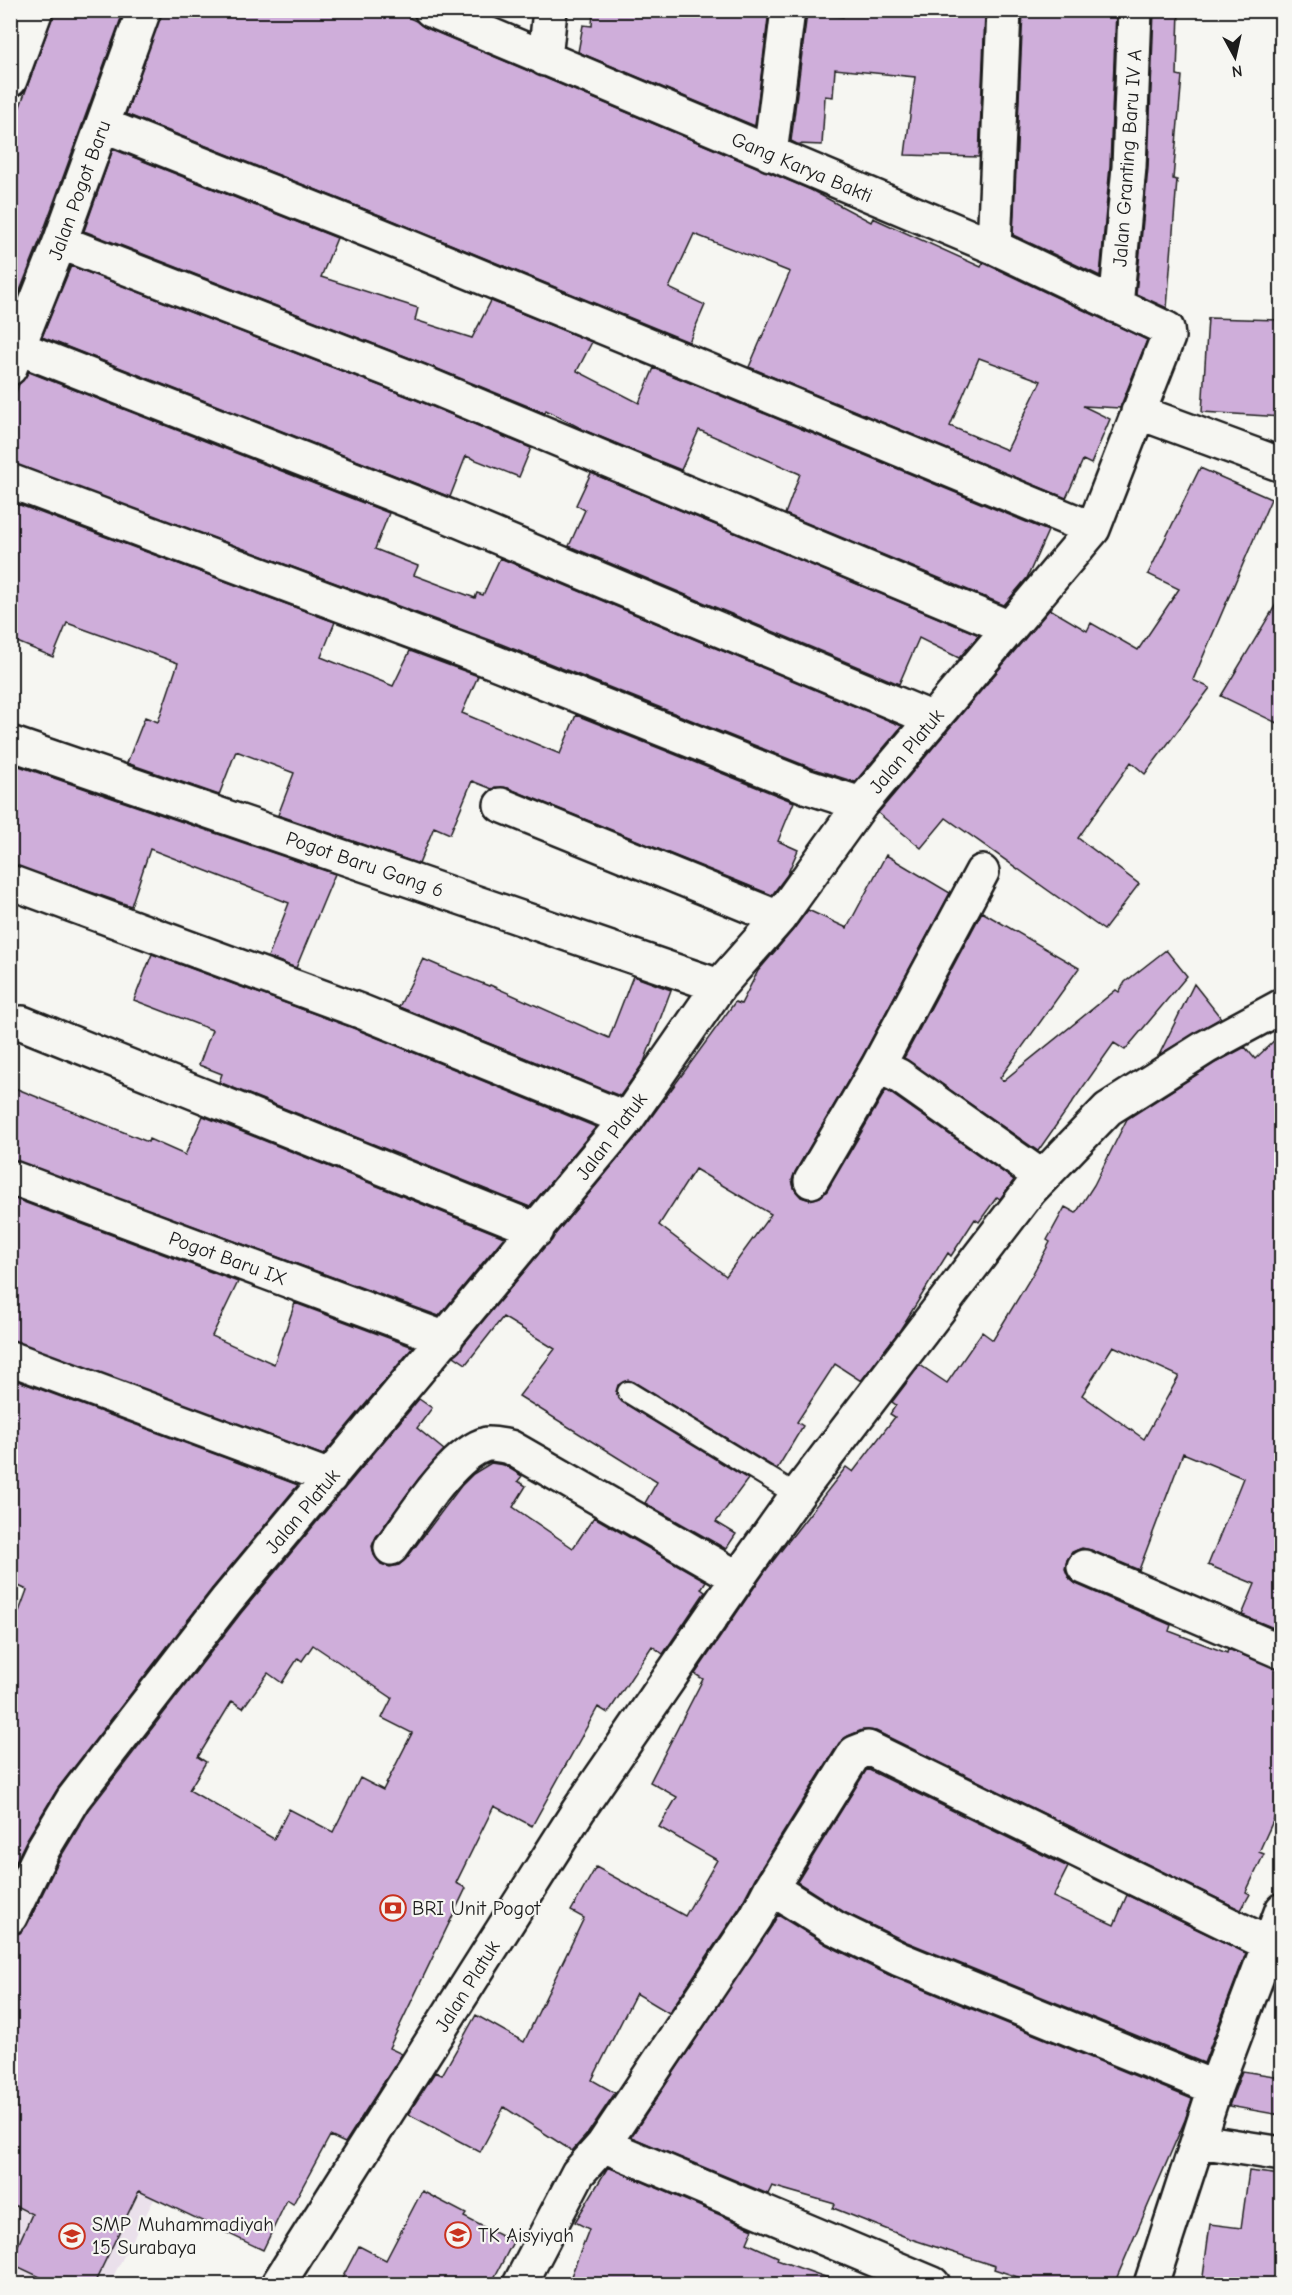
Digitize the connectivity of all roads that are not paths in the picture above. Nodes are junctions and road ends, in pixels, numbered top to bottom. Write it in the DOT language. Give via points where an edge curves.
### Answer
graph roads {
  1 [pos="36,10"];
  2 [pos="144,10"];
  3 [pos="431,10"];
  4 [pos="550,10"];
  5 [pos="788,10"];
  6 [pos="1004,10"];
  7 [pos="1135,10"];
  8 [pos="544,59"];
  9 [pos="10,80"];
  10 [pos="103,125"];
  11 [pos="770,154"];
  12 [pos="60,242"];
  13 [pos="994,247"];
  14 [pos="1116,306"];
  15 [pos="1168,331"];
  16 [pos="15,358"];
  17 [pos="1138,412"];
  18 [pos="1281,465"];
  19 [pos="10,481"];
  20 [pos="1093,529"];
  21 [pos="1010,628"];
  22 [pos="933,719"];
  23 [pos="10,743"];
  24 [pos="861,804"];
  25 [pos="501,806"];
  26 [pos="982,872"];
  27 [pos="10,882"];
  28 [pos="779,918"];
  29 [pos="719,986"];
  30 [pos="1281,1006"];
  31 [pos="22,1023"];
  32 [pos="878,1066"];
  33 [pos="627,1119"];
  34 [pos="10,1177"];
  35 [pos="1042,1177"];
  36 [pos="811,1181"];
  37 [pos="537,1230"];
  38 [pos="446,1339"];
  39 [pos="10,1358"];
  40 [pos="628,1392"];
  41 [pos="330,1477"];
  42 [pos="797,1495"];
  43 [pos="391,1548"];
  44 [pos="1084,1567"];
  45 [pos="738,1578"];
  46 [pos="1281,1652"];
  47 [pos="771,1888"];
  48 [pos="1281,1910"];
  49 [pos="10,1917"];
  50 [pos="1267,1943"];
  51 [pos="1215,2088"];
  52 [pos="1199,2141"];
  53 [pos="603,2145"];
  54 [pos="1281,2154"];
  55 [pos="278,2284"];
  56 [pos="520,2284"];
  57 [pos="933,2284"];
  58 [pos="1151,2284"];
  1 -- 9 [label="street"];
  2 -- 10 [label="street, Jalan Pogot Baru"];
  3 -- 8 [label="street, Gang Karya Bakti"];
  4 -- 8 [label="street"];
  5 -- 11 [label="street"];
  6 -- 13 [label="street"];
  7 -- 14 [label="street, Jalan Granting Baru IV A" via="1129,167"];
  8 -- 11 [label="street, Gang Karya Bakti"];
  10 -- 12 [label="street, Jalan Pogot Baru"];
  10 -- 20 [label="street"];
  11 -- 13 [label="street, Gang Karya Bakti"];
  12 -- 16 [label="street, Jalan Pogot Baru"];
  12 -- 21 [label="street" via="421,382"];
  13 -- 14 [label="street, Gang Karya Bakti"];
  14 -- 15 [label="street, Gang Karya Bakti"];
  15 -- 17 [label="street, Jalan Platuk"];
  16 -- 22 [label="street" via="448,516"];
  17 -- 18 [label="street"];
  17 -- 20 [label="street, Jalan Platuk"];
  19 -- 24 [label="street"];
  20 -- 21 [label="street, Jalan Platuk"];
  21 -- 22 [label="street, Jalan Platuk"];
  22 -- 24 [label="street, Jalan Platuk"];
  23 -- 29 [label="street, Pogot Baru Gang 6"];
  24 -- 28 [label="street, Jalan Platuk"];
  25 -- 28 [label="street"];
  26 -- 32 [label="street"];
  27 -- 33 [label="street" via="360,1011"];
  28 -- 29 [label="street, Jalan Platuk"];
  29 -- 33 [label="street, Jalan Platuk"];
  30 -- 35 [label="street, Jalan Platuk" via="1108,1108"];
  31 -- 37 [label="street"];
  32 -- 35 [label="street" via="899,1076"];
  32 -- 36 [label="street"];
  33 -- 37 [label="street, Jalan Platuk"];
  34 -- 38 [label="street, Pogot Baru IX"];
  35 -- 42 [label="street, Jalan Platuk"];
  37 -- 38 [label="street, Jalan Platuk"];
  38 -- 41 [label="street, Jalan Platuk"];
  39 -- 41 [label="street"];
  40 -- 42 [label="lane"];
  41 -- 49 [label="street, Jalan Platuk" via="226,1601 73,1799"];
  42 -- 45 [label="street, Jalan Platuk"];
  43 -- 45 [label="street" via="458,1461 489,1443 510,1447"];
  44 -- 46 [label="street"];
  45 -- 55 [label="street, Jalan Platuk" via="578,1811"];
  47 -- 50 [label="street" via="855,1753 868,1748"];
  47 -- 51 [label="street" via="836,1928 898,1959"];
  47 -- 53 [label="street" via="756,1917"];
  48 -- 50 [label="street"];
  50 -- 51 [label="street"];
  51 -- 52 [label="street"];
  52 -- 54 [label="street"];
  52 -- 58 [label="street"];
  53 -- 56 [label="street" via="579,2172"];
  53 -- 57 [label="street"];
}
